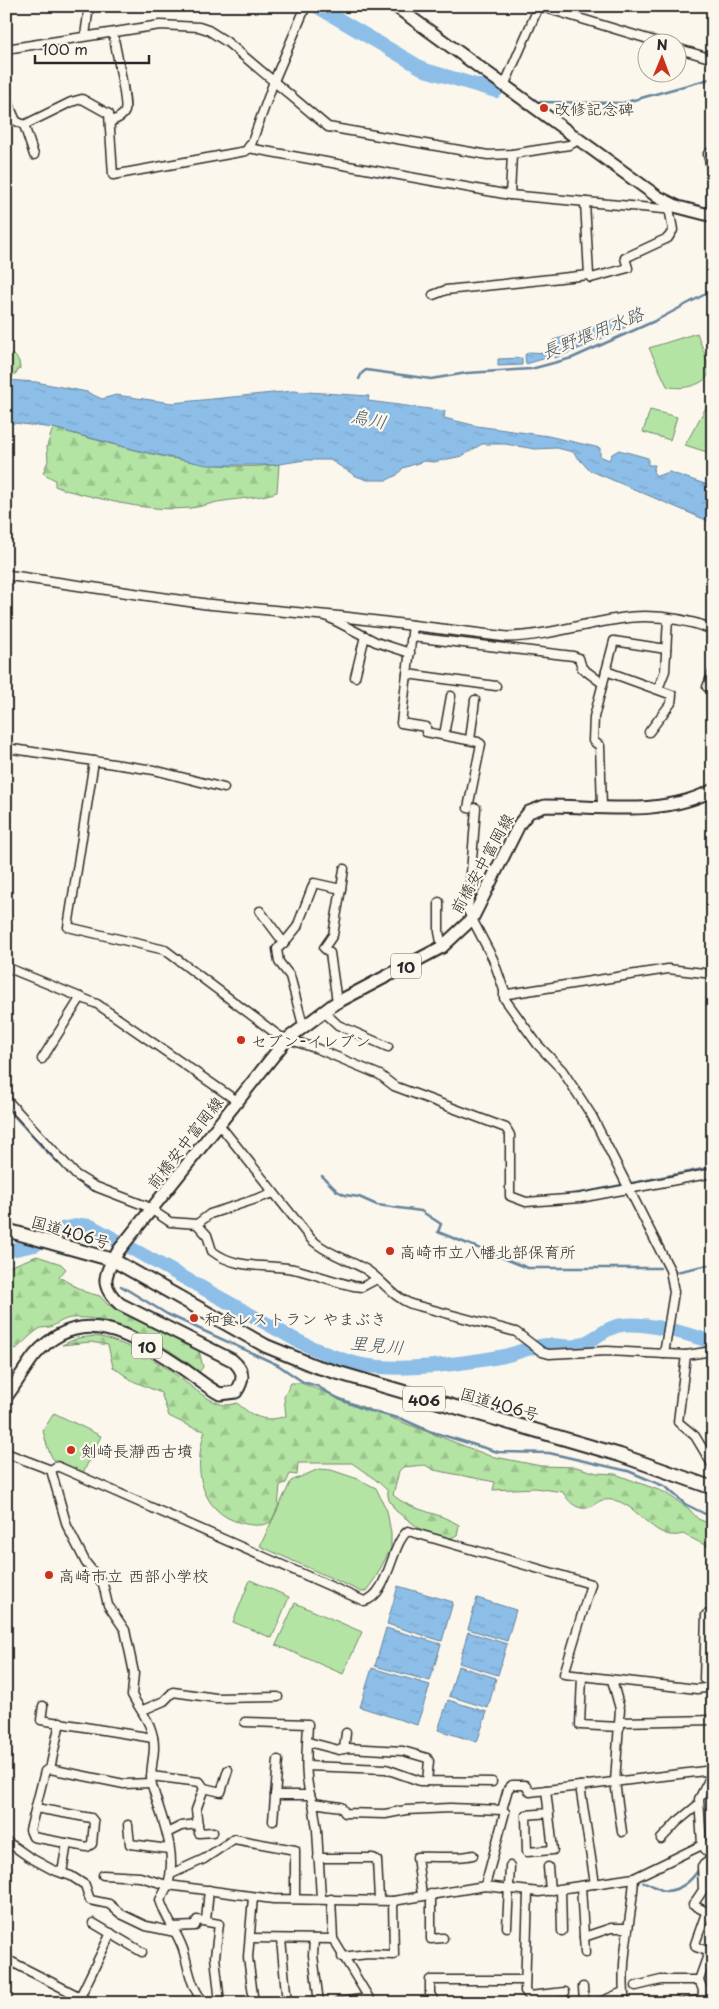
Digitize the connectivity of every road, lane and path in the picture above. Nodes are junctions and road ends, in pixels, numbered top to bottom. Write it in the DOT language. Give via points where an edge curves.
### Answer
graph roads {
  1 [pos="88,6"];
  2 [pos="306,6"];
  3 [pos="394,6"];
  4 [pos="113,33"];
  5 [pos="636,35"];
  6 [pos="85,36"];
  7 [pos="6,48"];
  8 [pos="686,51"];
  9 [pos="713,59"];
  10 [pos="274,81"];
  11 [pos="504,86"];
  12 [pos="6,98"];
  13 [pos="110,122"];
  14 [pos="24,125"];
  15 [pos="579,140"];
  16 [pos="248,148"];
  17 [pos="713,151"];
  18 [pos="512,154"];
  19 [pos="34,155"];
  20 [pos="510,195"];
  21 [pos="586,202"];
  22 [pos="673,208"];
  23 [pos="712,216"];
  24 [pos="589,275"];
  25 [pos="433,295"];
  26 [pos="6,575"];
  27 [pos="324,615"];
  28 [pos="668,618"];
  29 [pos="414,625"];
  30 [pos="713,629"];
  31 [pos="365,636"];
  32 [pos="412,637"];
  33 [pos="666,649"];
  34 [pos="410,653"];
  35 [pos="606,671"];
  36 [pos="713,672"];
  37 [pos="407,674"];
  38 [pos="356,677"];
  39 [pos="602,683"];
  40 [pos="496,686"];
  41 [pos="706,687"];
  42 [pos="658,690"];
  43 [pos="451,696"];
  44 [pos="475,700"];
  45 [pos="649,732"];
  46 [pos="444,735"];
  47 [pos="470,740"];
  48 [pos="6,748"];
  49 [pos="94,761"];
  50 [pos="224,788"];
  51 [pos="713,790"];
  52 [pos="602,806"];
  53 [pos="344,869"];
  54 [pos="341,889"];
  55 [pos="439,902"];
  56 [pos="260,911"];
  57 [pos="472,919"];
  58 [pos="284,943"];
  59 [pos="442,947"];
  60 [pos="6,967"];
  61 [pos="713,974"];
  62 [pos="504,990"];
  63 [pos="81,997"];
  64 [pos="337,1002"];
  65 [pos="323,1011"];
  66 [pos="303,1025"];
  67 [pos="286,1040"];
  68 [pos="388,1047"];
  69 [pos="42,1059"];
  70 [pos="6,1099"];
  71 [pos="237,1102"];
  72 [pos="218,1123"];
  73 [pos="713,1173"];
  74 [pos="630,1189"];
  75 [pos="274,1193"];
  76 [pos="151,1210"];
  77 [pos="197,1224"];
  78 [pos="6,1230"];
  79 [pos="113,1260"];
  80 [pos="377,1279"];
  81 [pos="713,1351"];
  82 [pos="664,1354"];
  83 [pos="686,1355"];
  84 [pos="6,1397"];
  85 [pos="6,1453"];
  86 [pos="713,1466"];
  87 [pos="51,1470"];
  88 [pos="713,1488"];
  89 [pos="713,1612"];
  90 [pos="582,1676"];
  91 [pos="704,1679"];
  92 [pos="612,1680"];
  93 [pos="713,1687"];
  94 [pos="278,1697"];
  95 [pos="43,1706"];
  96 [pos="143,1710"];
  97 [pos="713,1720"];
  98 [pos="60,1722"];
  99 [pos="245,1722"];
  100 [pos="620,1725"];
  101 [pos="346,1733"];
  102 [pos="153,1738"];
  103 [pos="308,1742"];
  104 [pos="344,1749"];
  105 [pos="278,1760"];
  106 [pos="307,1766"];
  107 [pos="50,1769"];
  108 [pos="228,1770"];
  109 [pos="713,1771"];
  110 [pos="151,1779"];
  111 [pos="426,1781"];
  112 [pos="492,1782"];
  113 [pos="615,1782"];
  114 [pos="580,1786"];
  115 [pos="204,1788"];
  116 [pos="546,1790"];
  117 [pos="276,1796"];
  118 [pos="312,1799"];
  119 [pos="699,1804"];
  120 [pos="36,1808"];
  121 [pos="502,1810"];
  122 [pos="549,1813"];
  123 [pos="273,1821"];
  124 [pos="198,1824"];
  125 [pos="128,1825"];
  126 [pos="213,1832"];
  127 [pos="622,1832"];
  128 [pos="167,1833"];
  129 [pos="661,1839"];
  130 [pos="6,1841"];
  131 [pos="67,1843"];
  132 [pos="713,1844"];
  133 [pos="702,1845"];
  134 [pos="169,1849"];
  135 [pos="473,1855"];
  136 [pos="318,1858"];
  137 [pos="510,1866"];
  138 [pos="548,1867"];
  139 [pos="62,1873"];
  140 [pos="171,1874"];
  141 [pos="103,1875"];
  142 [pos="634,1878"];
  143 [pos="595,1884"];
  144 [pos="167,1885"];
  145 [pos="485,1886"];
  146 [pos="581,1886"];
  147 [pos="561,1889"];
  148 [pos="209,1890"];
  149 [pos="510,1890"];
  150 [pos="550,1891"];
  151 [pos="528,1892"];
  152 [pos="431,1894"];
  153 [pos="422,1896"];
  154 [pos="253,1897"];
  155 [pos="321,1898"];
  156 [pos="295,1899"];
  157 [pos="331,1899"];
  158 [pos="379,1899"];
  159 [pos="393,1900"];
  160 [pos="710,1914"];
  161 [pos="206,1920"];
  162 [pos="93,1923"];
  163 [pos="507,1927"];
  164 [pos="627,1928"];
  165 [pos="174,1929"];
  166 [pos="562,1931"];
  167 [pos="111,1933"];
  168 [pos="584,1937"];
  169 [pos="250,1938"];
  170 [pos="333,1938"];
  171 [pos="443,1938"];
  172 [pos="281,1939"];
  173 [pos="314,1939"];
  174 [pos="142,1952"];
  175 [pos="711,1952"];
  176 [pos="585,1953"];
  177 [pos="342,1957"];
  178 [pos="6,1958"];
  179 [pos="526,1980"];
  180 [pos="699,1980"];
  181 [pos="636,1986"];
  182 [pos="583,1987"];
  183 [pos="703,1990"];
  184 [pos="713,1991"];
  185 [pos="565,1992"];
  186 [pos="624,1992"];
  187 [pos="80,1997"];
  188 [pos="370,2000"];
  189 [pos="702,2001"];
  190 [pos="92,2003"];
  191 [pos="204,2003"];
  192 [pos="220,2003"];
  193 [pos="254,2003"];
  194 [pos="287,2003"];
  195 [pos="320,2003"];
  196 [pos="336,2003"];
  197 [pos="435,2003"];
  198 [pos="584,2003"];
  199 [pos="598,2003"];
  200 [pos="625,2003"];
  201 [pos="682,2003"];
  1 -- 6 [label="street"];
  2 -- 10 [label="street"];
  3 -- 11 [label="main road"];
  4 -- 6 [label="street"];
  4 -- 10 [label="street" via="160,26 208,30"];
  4 -- 13 [label="street" via="121,85 127,101 124,112"];
  5 -- 11 [label="street" via="539,6"];
  6 -- 7 [label="street"];
  8 -- 9 [label="street"];
  10 -- 16 [label="street"];
  10 -- 18 [label="street" via="328,127 488,155"];
  11 -- 15 [label="main road"];
  12 -- 14 [label="street" via="16,121"];
  13 -- 14 [label="street" via="109,114 82,99"];
  13 -- 16 [label="street" via="113,175 240,153"];
  14 -- 19 [label="street"];
  15 -- 18 [label="street" via="568,146"];
  15 -- 22 [label="main road"];
  16 -- 20 [label="street"];
  17 -- 23 [label="street" via="708,154 712,173"];
  18 -- 20 [label="street"];
  20 -- 21 [label="street"];
  21 -- 22 [label="street"];
  21 -- 24 [label="street"];
  22 -- 23 [label="main road"];
  22 -- 24 [label="street" via="673,230 668,238 625,258 628,268 591,278"];
  24 -- 25 [label="street" via="446,290"];
  26 -- 27 [label="street" via="206,604"];
  27 -- 29 [label="street"];
  27 -- 31 [label="street"];
  28 -- 29 [label="street" via="632,617 533,636 483,635"];
  28 -- 30 [label="street"];
  28 -- 33 [label="street"];
  29 -- 32 [label="street"];
  31 -- 34 [label="street"];
  31 -- 38 [label="street"];
  32 -- 34 [label="street"];
  32 -- 39 [label="street" via="573,656 579,658 582,668"];
  33 -- 35 [label="street" via="614,641"];
  33 -- 42 [label="street"];
  34 -- 37 [label="street"];
  35 -- 39 [label="street"];
  35 -- 42 [label="street"];
  36 -- 41 [label="street"];
  37 -- 40 [label="street"];
  37 -- 46 [label="street" via="401,722"];
  39 -- 52 [label="street" via="594,718 593,741 600,746"];
  42 -- 45 [label="street" via="672,695 671,702"];
  43 -- 46 [label="street"];
  44 -- 47 [label="street"];
  46 -- 47 [label="street"];
  47 -- 57 [label="street" via="481,744 472,808 468,911"];
  48 -- 49 [label="street"];
  49 -- 50 [label="street" via="154,770"];
  49 -- 67 [label="street" via="68,927 165,950"];
  51 -- 52 [label="main road, 前橋安中富岡線 / 10" via="669,806"];
  52 -- 57 [label="main road, 前橋安中富岡線 / 10" via="545,806 529,812"];
  53 -- 54 [label="street"];
  54 -- 58 [label="street" via="314,883 296,927"];
  54 -- 64 [label="street" via="333,935 324,948 330,953"];
  55 -- 59 [label="street"];
  56 -- 58 [label="street"];
  57 -- 59 [label="main road, 前橋安中富岡線 / 10"];
  57 -- 62 [label="street" via="485,941"];
  58 -- 66 [label="street" via="277,949 279,962 290,976"];
  59 -- 64 [label="main road, 前橋安中富岡線 / 10"];
  60 -- 63 [label="street"];
  61 -- 62 [label="street" via="668,969 508,994"];
  62 -- 74 [label="street" via="504,998 538,1045 562,1070 592,1116"];
  63 -- 69 [label="street"];
  63 -- 71 [label="street" via="135,1029"];
  64 -- 65 [label="main road, 前橋安中富岡線 / 10"];
  65 -- 66 [label="main road, 前橋安中富岡線 / 10"];
  65 -- 68 [label="street" via="338,1025"];
  66 -- 67 [label="main road, 前橋安中富岡線 / 10"];
  67 -- 71 [label="main road, 前橋安中富岡線 / 10"];
  67 -- 74 [label="street" via="318,1049 380,1076 394,1086 506,1128 510,1135 510,1196 522,1202 580,1198"];
  70 -- 76 [label="street" via="81,1178"];
  71 -- 72 [label="main road, 前橋安中富岡線 / 10"];
  72 -- 75 [label="street"];
  72 -- 76 [label="main road, 前橋安中富岡線 / 10"];
  73 -- 74 [label="street"];
  74 -- 82 [label="street" via="673,1277 673,1302"];
  75 -- 77 [label="street" via="210,1214"];
  75 -- 80 [label="street" via="318,1246"];
  76 -- 77 [label="street" via="170,1222"];
  76 -- 79 [label="main road, 前橋安中富岡線 / 10"];
  77 -- 80 [label="street" via="208,1235 212,1251 236,1263 296,1270 362,1287"];
  78 -- 79 [label="highway, 国道406号 / 406"];
  79 -- 84 [label="main road, 10" via="105,1287 110,1295 120,1304 232,1360 242,1374 242,1384 236,1392 220,1394 129,1336 108,1328 90,1326 58,1335 35,1356"];
  79 -- 88 [label="highway, 国道406号 / 406" via="266,1346 315,1366 620,1455"];
  80 -- 82 [label="street" via="395,1297 411,1304 516,1332 549,1354 633,1351"];
  81 -- 83 [label="street"];
  82 -- 83 [label="street"];
  83 -- 86 [label="street" via="678,1422 695,1436"];
  85 -- 87 [label="street"];
  87 -- 90 [label="street" via="57,1466 364,1601 373,1598 393,1562 401,1535 408,1531 591,1584 564,1674"];
  87 -- 96 [label="street" via="67,1526 86,1563 103,1584 108,1605 126,1630 134,1673 132,1695"];
  89 -- 91 [label="street" via="706,1615"];
  90 -- 92 [label="street"];
  90 -- 100 [label="street" via="580,1725"];
  92 -- 93 [label="street" via="697,1690"];
  92 -- 100 [label="street" via="620,1709"];
  94 -- 96 [label="street" via="216,1698 173,1692 164,1701"];
  95 -- 98 [label="street" via="41,1720"];
  96 -- 102 [label="street"];
  97 -- 100 [label="street"];
  98 -- 102 [label="street"];
  98 -- 107 [label="street"];
  99 -- 103 [label="street" via="308,1724"];
  100 -- 113 [label="street"];
  101 -- 104 [label="street"];
  102 -- 110 [label="street"];
  103 -- 104 [label="street"];
  103 -- 106 [label="street"];
  104 -- 111 [label="street" via="403,1751 427,1758"];
  105 -- 117 [label="street"];
  106 -- 111 [label="street" via="386,1769"];
  106 -- 118 [label="street"];
  107 -- 110 [label="street" via="124,1784"];
  107 -- 120 [label="street" via="45,1771"];
  108 -- 115 [label="street" via="221,1792"];
  109 -- 113 [label="street"];
  109 -- 119 [label="street"];
  110 -- 115 [label="street" via="200,1782"];
  110 -- 128 [label="street"];
  111 -- 112 [label="street"];
  113 -- 114 [label="street"];
  113 -- 127 [label="street"];
  114 -- 116 [label="street"];
  114 -- 143 [label="street"];
  115 -- 124 [label="street" via="196,1810"];
  116 -- 121 [label="street" via="530,1792 525,1785 512,1785"];
  116 -- 122 [label="street"];
  117 -- 118 [label="street"];
  117 -- 123 [label="street"];
  118 -- 121 [label="street" via="341,1807 344,1813 385,1814 450,1808"];
  118 -- 136 [label="street"];
  119 -- 129 [label="street"];
  119 -- 133 [label="street"];
  120 -- 131 [label="street" via="30,1830 34,1837"];
  120 -- 131 [label="street" via="94,1820 92,1844 87,1847"];
  121 -- 145 [label="street" via="505,1812"];
  122 -- 122 [label="street" via="553,1850 527,1852 526,1815"];
  124 -- 126 [label="street" via="199,1833"];
  124 -- 128 [label="street" via="181,1826"];
  125 -- 134 [label="street" via="130,1844"];
  128 -- 134 [label="street"];
  130 -- 139 [label="street"];
  131 -- 139 [label="street"];
  132 -- 133 [label="street"];
  133 -- 142 [label="street"];
  133 -- 160 [label="street" via="712,1858 702,1866 703,1890 693,1905"];
  134 -- 140 [label="street"];
  135 -- 153 [label="street" via="465,1858 417,1856"];
  136 -- 155 [label="street"];
  136 -- 158 [label="street" via="376,1860"];
  137 -- 149 [label="street"];
  138 -- 150 [label="street"];
  139 -- 165 [label="street" via="85,1885 90,1900 109,1904 146,1926"];
  140 -- 144 [label="street"];
  140 -- 156 [label="street" via="204,1859 234,1839 295,1850"];
  141 -- 144 [label="street" via="140,1877"];
  142 -- 143 [label="street"];
  142 -- 164 [label="street"];
  143 -- 146 [label="street"];
  144 -- 148 [label="street"];
  144 -- 165 [label="street" via="160,1900"];
  145 -- 149 [label="street"];
  145 -- 152 [label="street"];
  146 -- 147 [label="street"];
  146 -- 168 [label="street"];
  147 -- 150 [label="street"];
  147 -- 166 [label="street"];
  148 -- 154 [label="street"];
  148 -- 161 [label="street"];
  149 -- 151 [label="street"];
  149 -- 163 [label="street"];
  150 -- 151 [label="street"];
  151 -- 179 [label="street"];
  152 -- 153 [label="street"];
  152 -- 171 [label="street" via="431,1939"];
  153 -- 159 [label="street"];
  154 -- 156 [label="street"];
  154 -- 169 [label="street"];
  155 -- 156 [label="street"];
  155 -- 157 [label="street"];
  157 -- 158 [label="street"];
  157 -- 170 [label="street"];
  158 -- 159 [label="street"];
  159 -- 177 [label="street" via="394,1955"];
  160 -- 175 [label="street" via="695,1944"];
  161 -- 165 [label="street" via="197,1920 195,1926"];
  161 -- 192 [label="street" via="219,1924 215,1957"];
  162 -- 167 [label="street"];
  164 -- 168 [label="street" via="611,1928"];
  164 -- 186 [label="street"];
  165 -- 191 [label="street" via="183,1948 190,1979"];
  167 -- 174 [label="street"];
  167 -- 187 [label="street"];
  168 -- 176 [label="street"];
  169 -- 172 [label="street"];
  169 -- 193 [label="street" via="248,1965"];
  170 -- 173 [label="street"];
  170 -- 177 [label="street"];
  172 -- 173 [label="street"];
  172 -- 194 [label="street"];
  173 -- 195 [label="street"];
  175 -- 180 [label="street"];
  177 -- 188 [label="street"];
  178 -- 187 [label="street"];
  179 -- 185 [label="street" via="525,1991 529,1996"];
  179 -- 197 [label="street" via="430,1980 430,1994"];
  180 -- 181 [label="street" via="661,1980"];
  180 -- 183 [label="street"];
  182 -- 198 [label="street"];
  183 -- 184 [label="street"];
  183 -- 189 [label="street"];
  186 -- 199 [label="street"];
  186 -- 200 [label="street"];
  187 -- 190 [label="street"];
  188 -- 196 [label="street"];
  189 -- 201 [label="street"];
}
